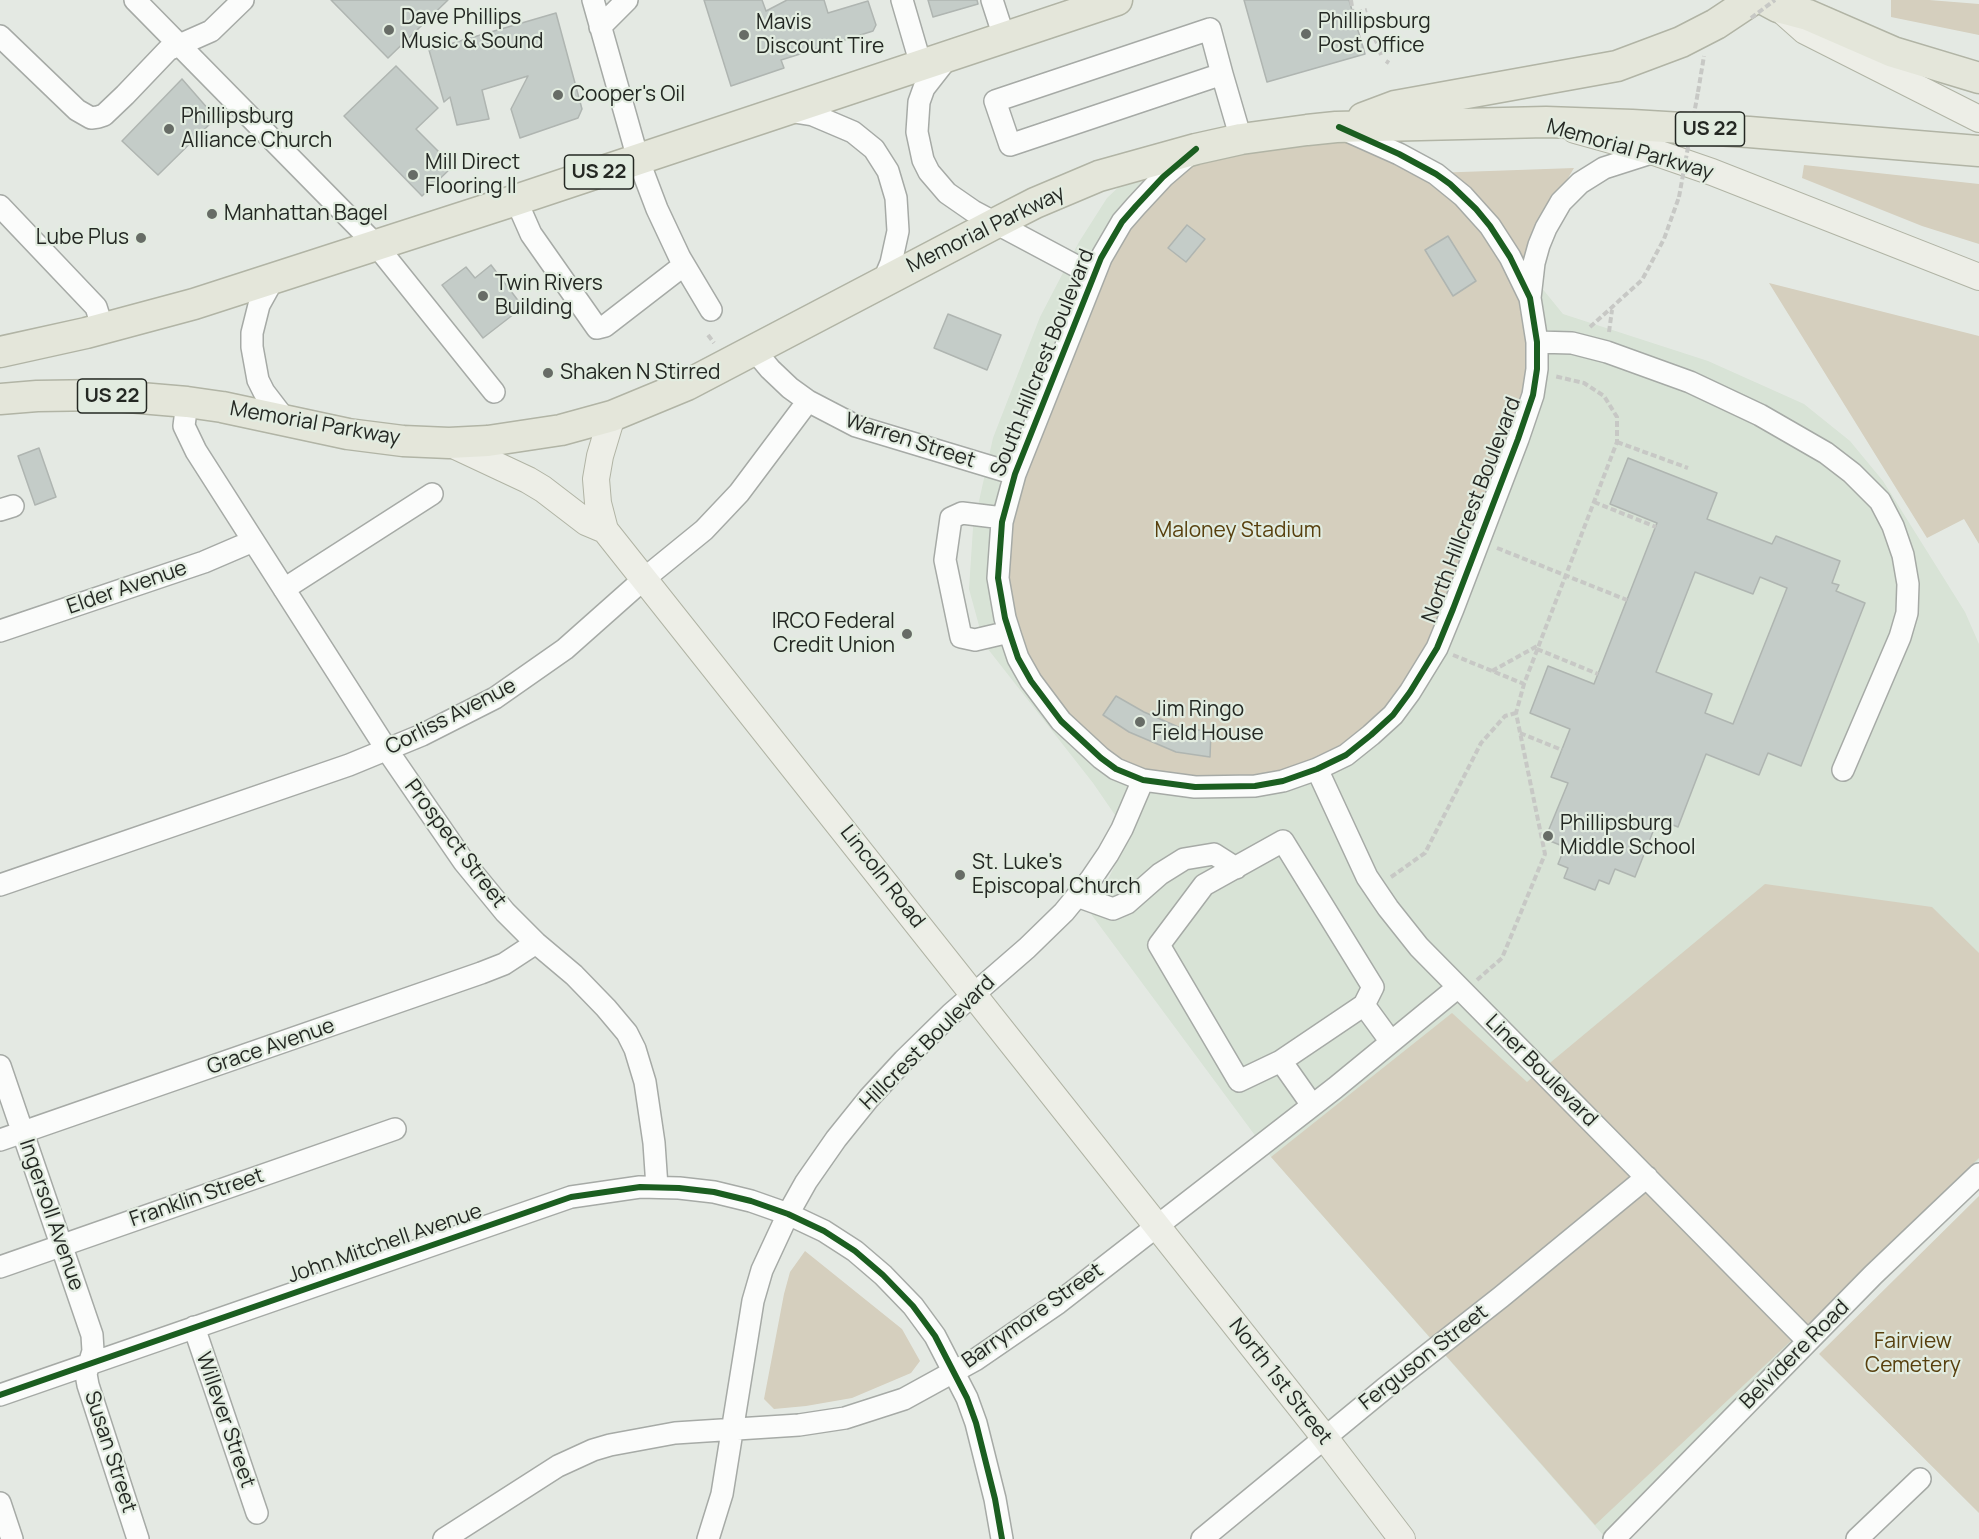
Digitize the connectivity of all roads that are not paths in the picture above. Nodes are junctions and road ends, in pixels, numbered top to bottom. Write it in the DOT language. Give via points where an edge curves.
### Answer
graph roads {
  1 [pos="135,0"];
  2 [pos="243,0"];
  3 [pos="593,0"];
  4 [pos="627,0"];
  5 [pos="902,0"];
  6 [pos="992,0"];
  7 [pos="1104,2"];
  8 [pos="1760,6"];
  9 [pos="600,27"];
  10 [pos="0,36"];
  11 [pos="1004,37"];
  12 [pos="180,45"];
  13 [pos="949,56"];
  14 [pos="921,65"];
  15 [pos="1222,74"];
  16 [pos="1979,78"];
  17 [pos="785,111"];
  18 [pos="1979,119"];
  19 [pos="1546,122"];
  20 [pos="1339,127"];
  21 [pos="1241,139"];
  22 [pos="1196,149"];
  23 [pos="1979,151"];
  24 [pos="1654,152"];
  25 [pos="638,159"];
  26 [pos="516,200"];
  27 [pos="0,206"];
  28 [pos="994,224"];
  29 [pos="376,245"];
  30 [pos="684,265"];
  31 [pos="1093,275"];
  32 [pos="1979,277"];
  33 [pos="274,278"];
  34 [pos="883,282"];
  35 [pos="1530,298"];
  36 [pos="711,310"];
  37 [pos="103,328"];
  38 [pos="1537,342"];
  39 [pos="755,351"];
  40 [pos="0,352"];
  41 [pos="494,392"];
  42 [pos="0,399"];
  43 [pos="808,401"];
  44 [pos="187,402"];
  45 [pos="612,416"];
  46 [pos="287,422"];
  47 [pos="448,443"];
  48 [pos="1015,474"];
  49 [pos="432,494"];
  50 [pos="1003,518"];
  51 [pos="605,530"];
  52 [pos="253,541"];
  53 [pos="645,578"];
  54 [pos="284,589"];
  55 [pos="0,631"];
  56 [pos="1009,632"];
  57 [pos="387,750"];
  58 [pos="1317,769"];
  59 [pos="1843,770"];
  60 [pos="1143,780"];
  61 [pos="1236,868"];
  62 [pos="0,885"];
  63 [pos="1077,896"];
  64 [pos="536,943"];
  65 [pos="1457,988"];
  66 [pos="975,994"];
  67 [pos="1364,1005"];
  68 [pos="1391,1042"];
  69 [pos="1281,1061"];
  70 [pos="0,1066"];
  71 [pos="1312,1106"];
  72 [pos="395,1129"];
  73 [pos="23,1132"];
  74 [pos="0,1140"];
  75 [pos="1979,1174"];
  76 [pos="1647,1177"];
  77 [pos="657,1187"];
  78 [pos="788,1214"];
  79 [pos="1157,1226"];
  80 [pos="62,1246"];
  81 [pos="0,1267"];
  82 [pos="194,1327"];
  83 [pos="1808,1341"];
  84 [pos="88,1364"];
  85 [pos="954,1371"];
  86 [pos="0,1395"];
  87 [pos="733,1430"];
  88 [pos="1325,1438"];
  89 [pos="1920,1479"];
  90 [pos="0,1503"];
  91 [pos="257,1513"];
  92 [pos="12,1539"];
  93 [pos="138,1539"];
  94 [pos="444,1539"];
  95 [pos="708,1539"];
  96 [pos="1002,1539"];
  97 [pos="1202,1539"];
  98 [pos="1401,1539"];
  99 [pos="1614,1539"];
  100 [pos="1857,1539"];
  1 -- 12 [label="street"];
  2 -- 12 [label="street" via="211,31"];
  3 -- 9 [label="street"];
  4 -- 9 [label="street"];
  5 -- 14 [label="street"];
  6 -- 11 [label="street"];
  7 -- 11 [label="highway, US 22"];
  8 -- 16 [label="highway" via="1808,15 1893,52"];
  8 -- 18 [label="main road"];
  8 -- 20 [label="highway" via="1617,66 1395,106"];
  9 -- 25 [label="street"];
  10 -- 12 [label="street" via="91,118 104,115 168,50"];
  11 -- 13 [label="highway, US 22"];
  12 -- 29 [label="street"];
  13 -- 14 [label="highway, US 22"];
  13 -- 28 [label="street, South Hillcrest Boulevard" via="935,71 919,102 919,147 938,183 960,203"];
  14 -- 17 [label="highway, US 22"];
  15 -- 15 [label="street" via="1010,145 995,101 1210,29"];
  15 -- 21 [label="street"];
  17 -- 25 [label="highway, US 22"];
  17 -- 34 [label="street" via="813,115 843,126 864,139 881,160 892,184 898,213 895,246"];
  19 -- 20 [label="highway, Memorial Parkway / US 22"];
  19 -- 23 [label="highway, US 22" via="1749,132"];
  19 -- 24 [label="main road, Memorial Parkway"];
  20 -- 21 [label="highway, Memorial Parkway / US 22"];
  20 -- 35 [label="street, North Hillcrest Boulevard" via="1419,165 1463,195 1500,241"];
  21 -- 22 [label="highway, Memorial Parkway / US 22"];
  22 -- 28 [label="highway, Memorial Parkway / US 22" via="1099,176"];
  22 -- 31 [label="street, South Hillcrest Boulevard" via="1163,177 1122,222"];
  24 -- 32 [label="main road, Memorial Parkway"];
  24 -- 35 [label="street, North Hillcrest Boulevard" via="1604,168 1580,183 1561,202 1539,245"];
  25 -- 26 [label="highway, US 22"];
  25 -- 30 [label="street" via="663,226"];
  26 -- 29 [label="highway, US 22"];
  26 -- 30 [label="street" via="531,234 597,328 605,326"];
  27 -- 37 [label="street" via="96,307"];
  28 -- 31 [label="street, South Hillcrest Boulevard"];
  28 -- 34 [label="highway, Memorial Parkway / US 22"];
  29 -- 33 [label="highway, US 22"];
  29 -- 41 [label="street"];
  30 -- 36 [label="street"];
  31 -- 48 [label="street, South Hillcrest Boulevard"];
  33 -- 37 [label="highway, US 22"];
  33 -- 46 [label="street" via="259,305 252,347 258,380"];
  34 -- 39 [label="highway, Memorial Parkway / US 22"];
  35 -- 38 [label="street, North Hillcrest Boulevard"];
  37 -- 40 [label="highway, US 22"];
  38 -- 58 [label="street, North Hillcrest Boulevard" via="1533,395 1437,648 1393,715 1346,755"];
  38 -- 59 [label="street" via="1572,343 1607,352 1690,382 1760,415 1826,453 1880,501 1903,555 1907,612"];
  39 -- 43 [label="street, Warren Street"];
  39 -- 45 [label="highway, Memorial Parkway / US 22" via="662,397"];
  42 -- 44 [label="highway, Memorial Parkway / US 22" via="105,395"];
  43 -- 48 [label="street, Warren Street" via="848,423 881,435"];
  43 -- 53 [label="street, Corliss Avenue" via="722,512"];
  44 -- 46 [label="highway, Memorial Parkway / US 22"];
  44 -- 52 [label="street, Prospect Street" via="184,426 188,438"];
  45 -- 47 [label="highway, Memorial Parkway / US 22" via="535,435"];
  45 -- 51 [label="main road, Lincoln Road" via="596,479"];
  46 -- 47 [label="highway, Memorial Parkway / US 22" via="376,439"];
  47 -- 51 [label="main road, Lincoln Road" via="528,480 586,522"];
  48 -- 50 [label="street, South Hillcrest Boulevard"];
  49 -- 54 [label="street"];
  50 -- 56 [label="street, South Hillcrest Boulevard" via="998,578"];
  50 -- 56 [label="street" via="962,513 951,518 945,560 961,637 975,640"];
  51 -- 53 [label="main road, Lincoln Road"];
  52 -- 54 [label="street, Prospect Street"];
  52 -- 55 [label="street, Elder Avenue" via="204,562"];
  53 -- 57 [label="street, Corliss Avenue" via="527,677 459,717"];
  53 -- 66 [label="main road, Lincoln Road"];
  54 -- 57 [label="street, Prospect Street"];
  56 -- 60 [label="street, South Hillcrest Boulevard" via="1031,681 1061,721 1108,764"];
  57 -- 62 [label="street, Corliss Avenue"];
  57 -- 64 [label="street, Prospect Street" via="464,862"];
  58 -- 60 [label="street, North Hillcrest Boulevard" via="1283,781 1246,787 1195,787"];
  58 -- 65 [label="street, Liner Boulevard" via="1375,889 1419,947"];
  60 -- 63 [label="street, Hillcrest Boulevard" via="1122,829"];
  61 -- 63 [label="street" via="1214,855 1184,859 1127,903 1113,909"];
  61 -- 67 [label="street" via="1283,841 1373,987"];
  61 -- 69 [label="street" via="1204,885 1159,945 1239,1081"];
  63 -- 66 [label="street, Hillcrest Boulevard"];
  64 -- 73 [label="street, Grace Avenue" via="481,973"];
  64 -- 77 [label="street, Prospect Street" via="606,1008 635,1049 645,1082"];
  65 -- 68 [label="street, Barrymore Street"];
  65 -- 76 [label="street, Liner Boulevard"];
  66 -- 78 [label="street, Hillcrest Boulevard" via="868,1098 806,1182"];
  66 -- 79 [label="main road, Lincoln Road"];
  67 -- 68 [label="street"];
  67 -- 69 [label="street"];
  68 -- 71 [label="street, Barrymore Street"];
  69 -- 71 [label="street"];
  70 -- 73 [label="street, Ingersoll Avenue"];
  71 -- 79 [label="street, Barrymore Street"];
  72 -- 80 [label="street, Franklin Street"];
  73 -- 74 [label="street, Grace Avenue"];
  73 -- 80 [label="street, Ingersoll Avenue"];
  75 -- 83 [label="street, Belvidere Road"];
  76 -- 83 [label="street, Liner Boulevard"];
  76 -- 88 [label="street, Ferguson Street"];
  77 -- 78 [label="street, John Mitchell Avenue" via="714,1192"];
  77 -- 82 [label="street, John Mitchell Avenue" via="572,1197"];
  78 -- 85 [label="street, John Mitchell Avenue" via="824,1231 884,1275 935,1336"];
  78 -- 87 [label="street, Hillcrest Boulevard" via="762,1270 753,1301"];
  79 -- 85 [label="street, Barrymore Street" via="1007,1339"];
  79 -- 88 [label="main road, North 1st Street"];
  80 -- 81 [label="street, Franklin Street"];
  80 -- 84 [label="street, Ingersoll Avenue" via="92,1335 93,1351"];
  82 -- 84 [label="street, John Mitchell Avenue"];
  82 -- 91 [label="street, Willever Street"];
  83 -- 99 [label="street, Belvidere Road"];
  84 -- 86 [label="street, John Mitchell Avenue"];
  84 -- 93 [label="street, Susan Street" via="88,1384"];
  85 -- 87 [label="street, Barrymore Street" via="904,1399 845,1418"];
  85 -- 96 [label="street, John Mitchell Avenue" via="976,1423"];
  87 -- 94 [label="street, Barrymore Street" via="675,1433 593,1450 558,1466"];
  87 -- 95 [label="street, Hillcrest Boulevard" via="722,1494"];
  88 -- 97 [label="street, Ferguson Street"];
  88 -- 98 [label="main road, North 1st Street"];
  89 -- 100 [label="street"];
  90 -- 92 [label="street"];
}
